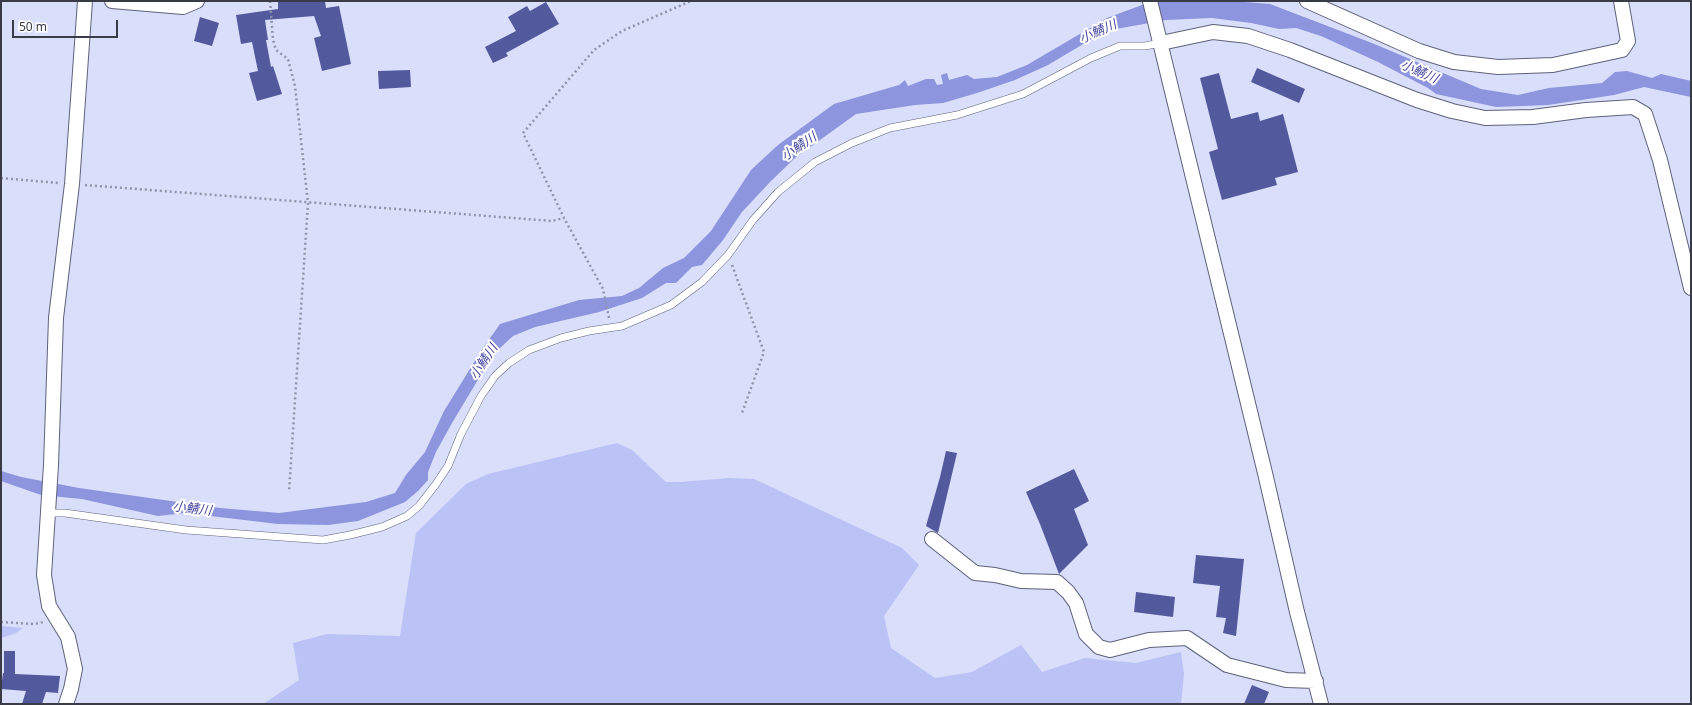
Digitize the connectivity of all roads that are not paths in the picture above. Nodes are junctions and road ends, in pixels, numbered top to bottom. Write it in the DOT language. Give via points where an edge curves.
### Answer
graph roads {
  1 [pos="85,1"];
  2 [pos="112,1"];
  3 [pos="197,1"];
  4 [pos="1150,1"];
  5 [pos="1307,1"];
  6 [pos="1621,1"];
  7 [pos="1159,39"];
  8 [pos="1691,288"];
  9 [pos="47,510"];
  10 [pos="932,539"];
  11 [pos="1316,681"];
  12 [pos="66,704"];
  13 [pos="1321,704"];
  1 -- 9 [label="street" via="72,184 56,318"];
  2 -- 3 [label="street" via="184,7"];
  4 -- 7 [label="street"];
  5 -- 6 [label="street" via="1419,52 1454,62 1498,67 1554,65 1622,50 1628,41"];
  7 -- 8 [label="street" via="1214,32 1248,36 1417,100 1484,118 1533,117 1633,107 1645,114 1660,160"];
  7 -- 9 [label="lane" via="1145,46 1120,46 1091,58 1023,94 958,115 890,128 852,143 815,162 778,192 753,220 728,255 702,282 671,305 622,326 611,326 560,338 529,350 509,363 495,376 481,396 448,466 419,506 407,516 382,527 323,540 186,530"];
  7 -- 11 [label="street" via="1266,473 1297,612"];
  9 -- 12 [label="street" via="44,575 49,606 68,637 76,669"];
  10 -- 11 [label="street" via="975,574 995,575 1021,581 1057,582 1076,603 1086,634 1099,648 1110,650 1149,640 1187,638 1227,665 1286,680"];
  11 -- 13 [label="street"];
}
